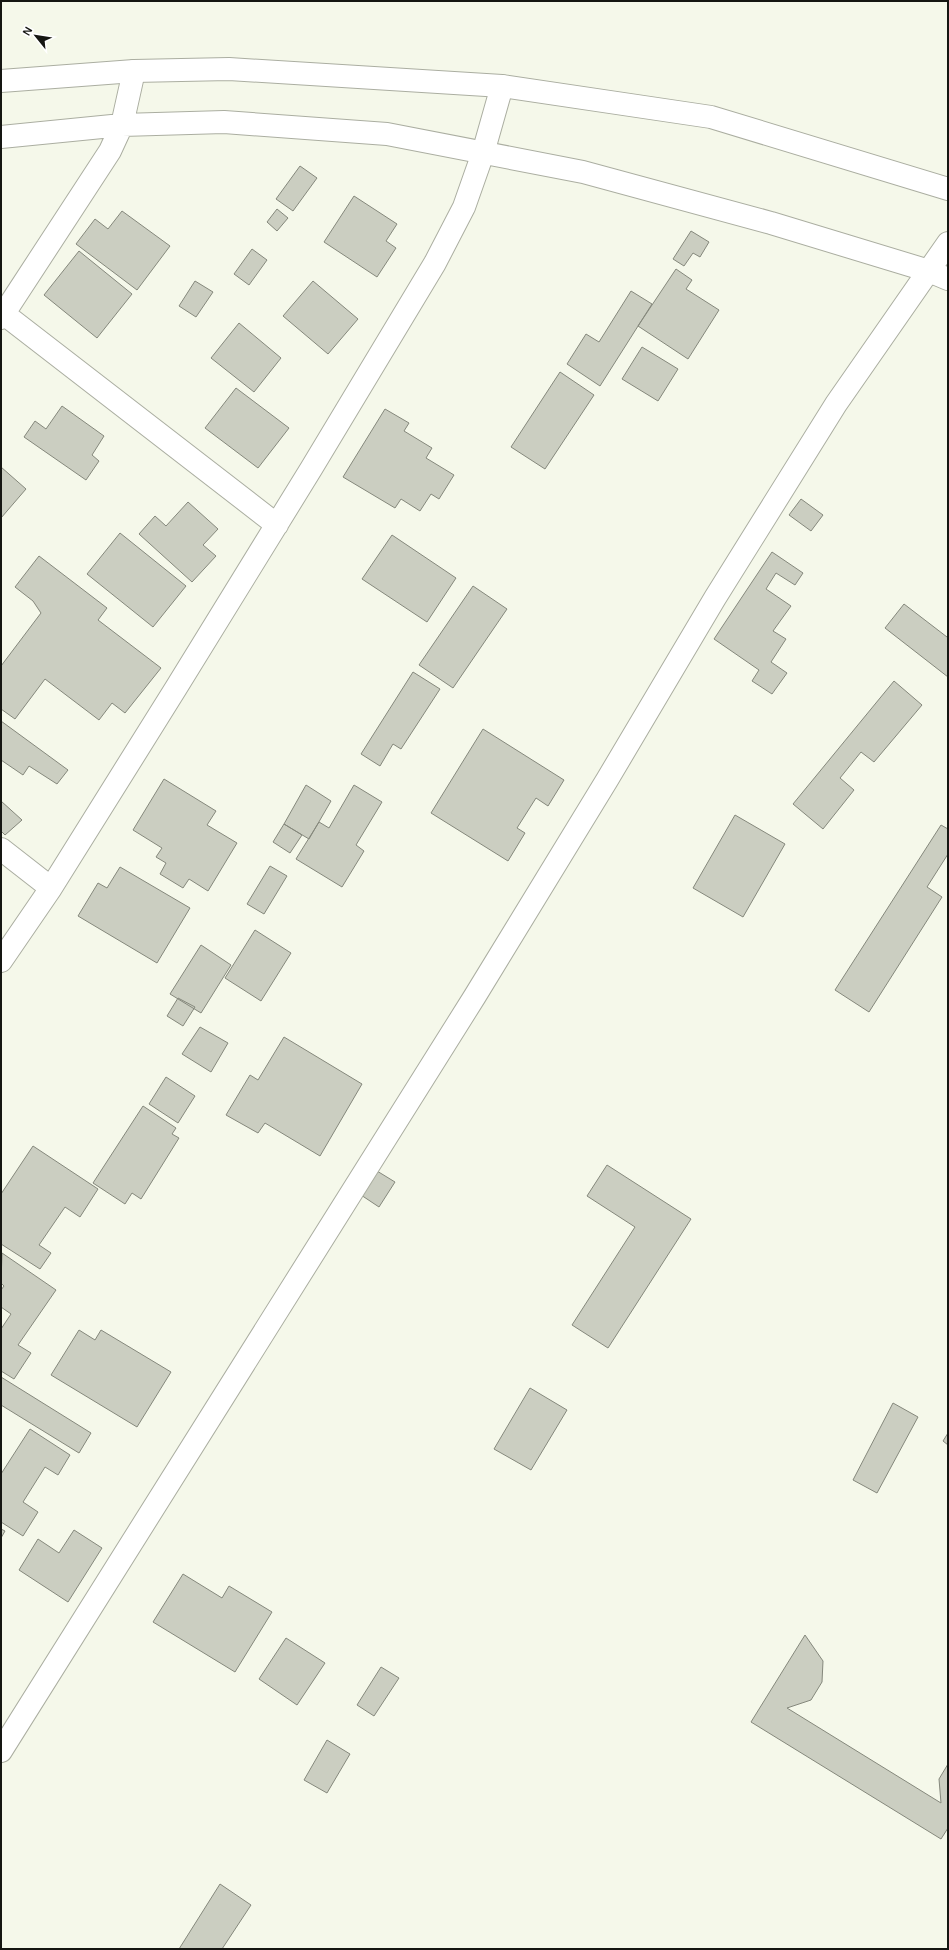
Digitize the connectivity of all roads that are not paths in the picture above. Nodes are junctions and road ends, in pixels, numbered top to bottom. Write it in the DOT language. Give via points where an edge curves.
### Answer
graph roads {
  1 [pos="134,71"];
  2 [pos="1,81"];
  3 [pos="502,86"];
  4 [pos="122,125"];
  5 [pos="1,137"];
  6 [pos="483,152"];
  7 [pos="948,189"];
  8 [pos="948,243"];
  9 [pos="938,275"];
  10 [pos="2,316"];
  11 [pos="277,525"];
  12 [pos="1,849"];
  13 [pos="50,888"];
  14 [pos="1,961"];
  15 [pos="1,1751"];
  1 -- 2 [label="main road"];
  1 -- 3 [label="main road" via="229,69"];
  1 -- 4 [label="main road"];
  3 -- 6 [label="main road"];
  3 -- 7 [label="main road" via="711,117"];
  4 -- 5 [label="main road"];
  4 -- 6 [label="main road" via="224,122 379,133"];
  4 -- 10 [label="main road" via="110,151"];
  6 -- 9 [label="main road" via="605,178 771,223"];
  6 -- 11 [label="main road" via="464,207 435,263"];
  8 -- 9 [label="main road"];
  9 -- 15 [label="main road" via="828,417 715,598 476,996"];
  10 -- 11 [label="main road"];
  11 -- 13 [label="main road"];
  12 -- 13 [label="main road"];
  13 -- 14 [label="main road"];
}
